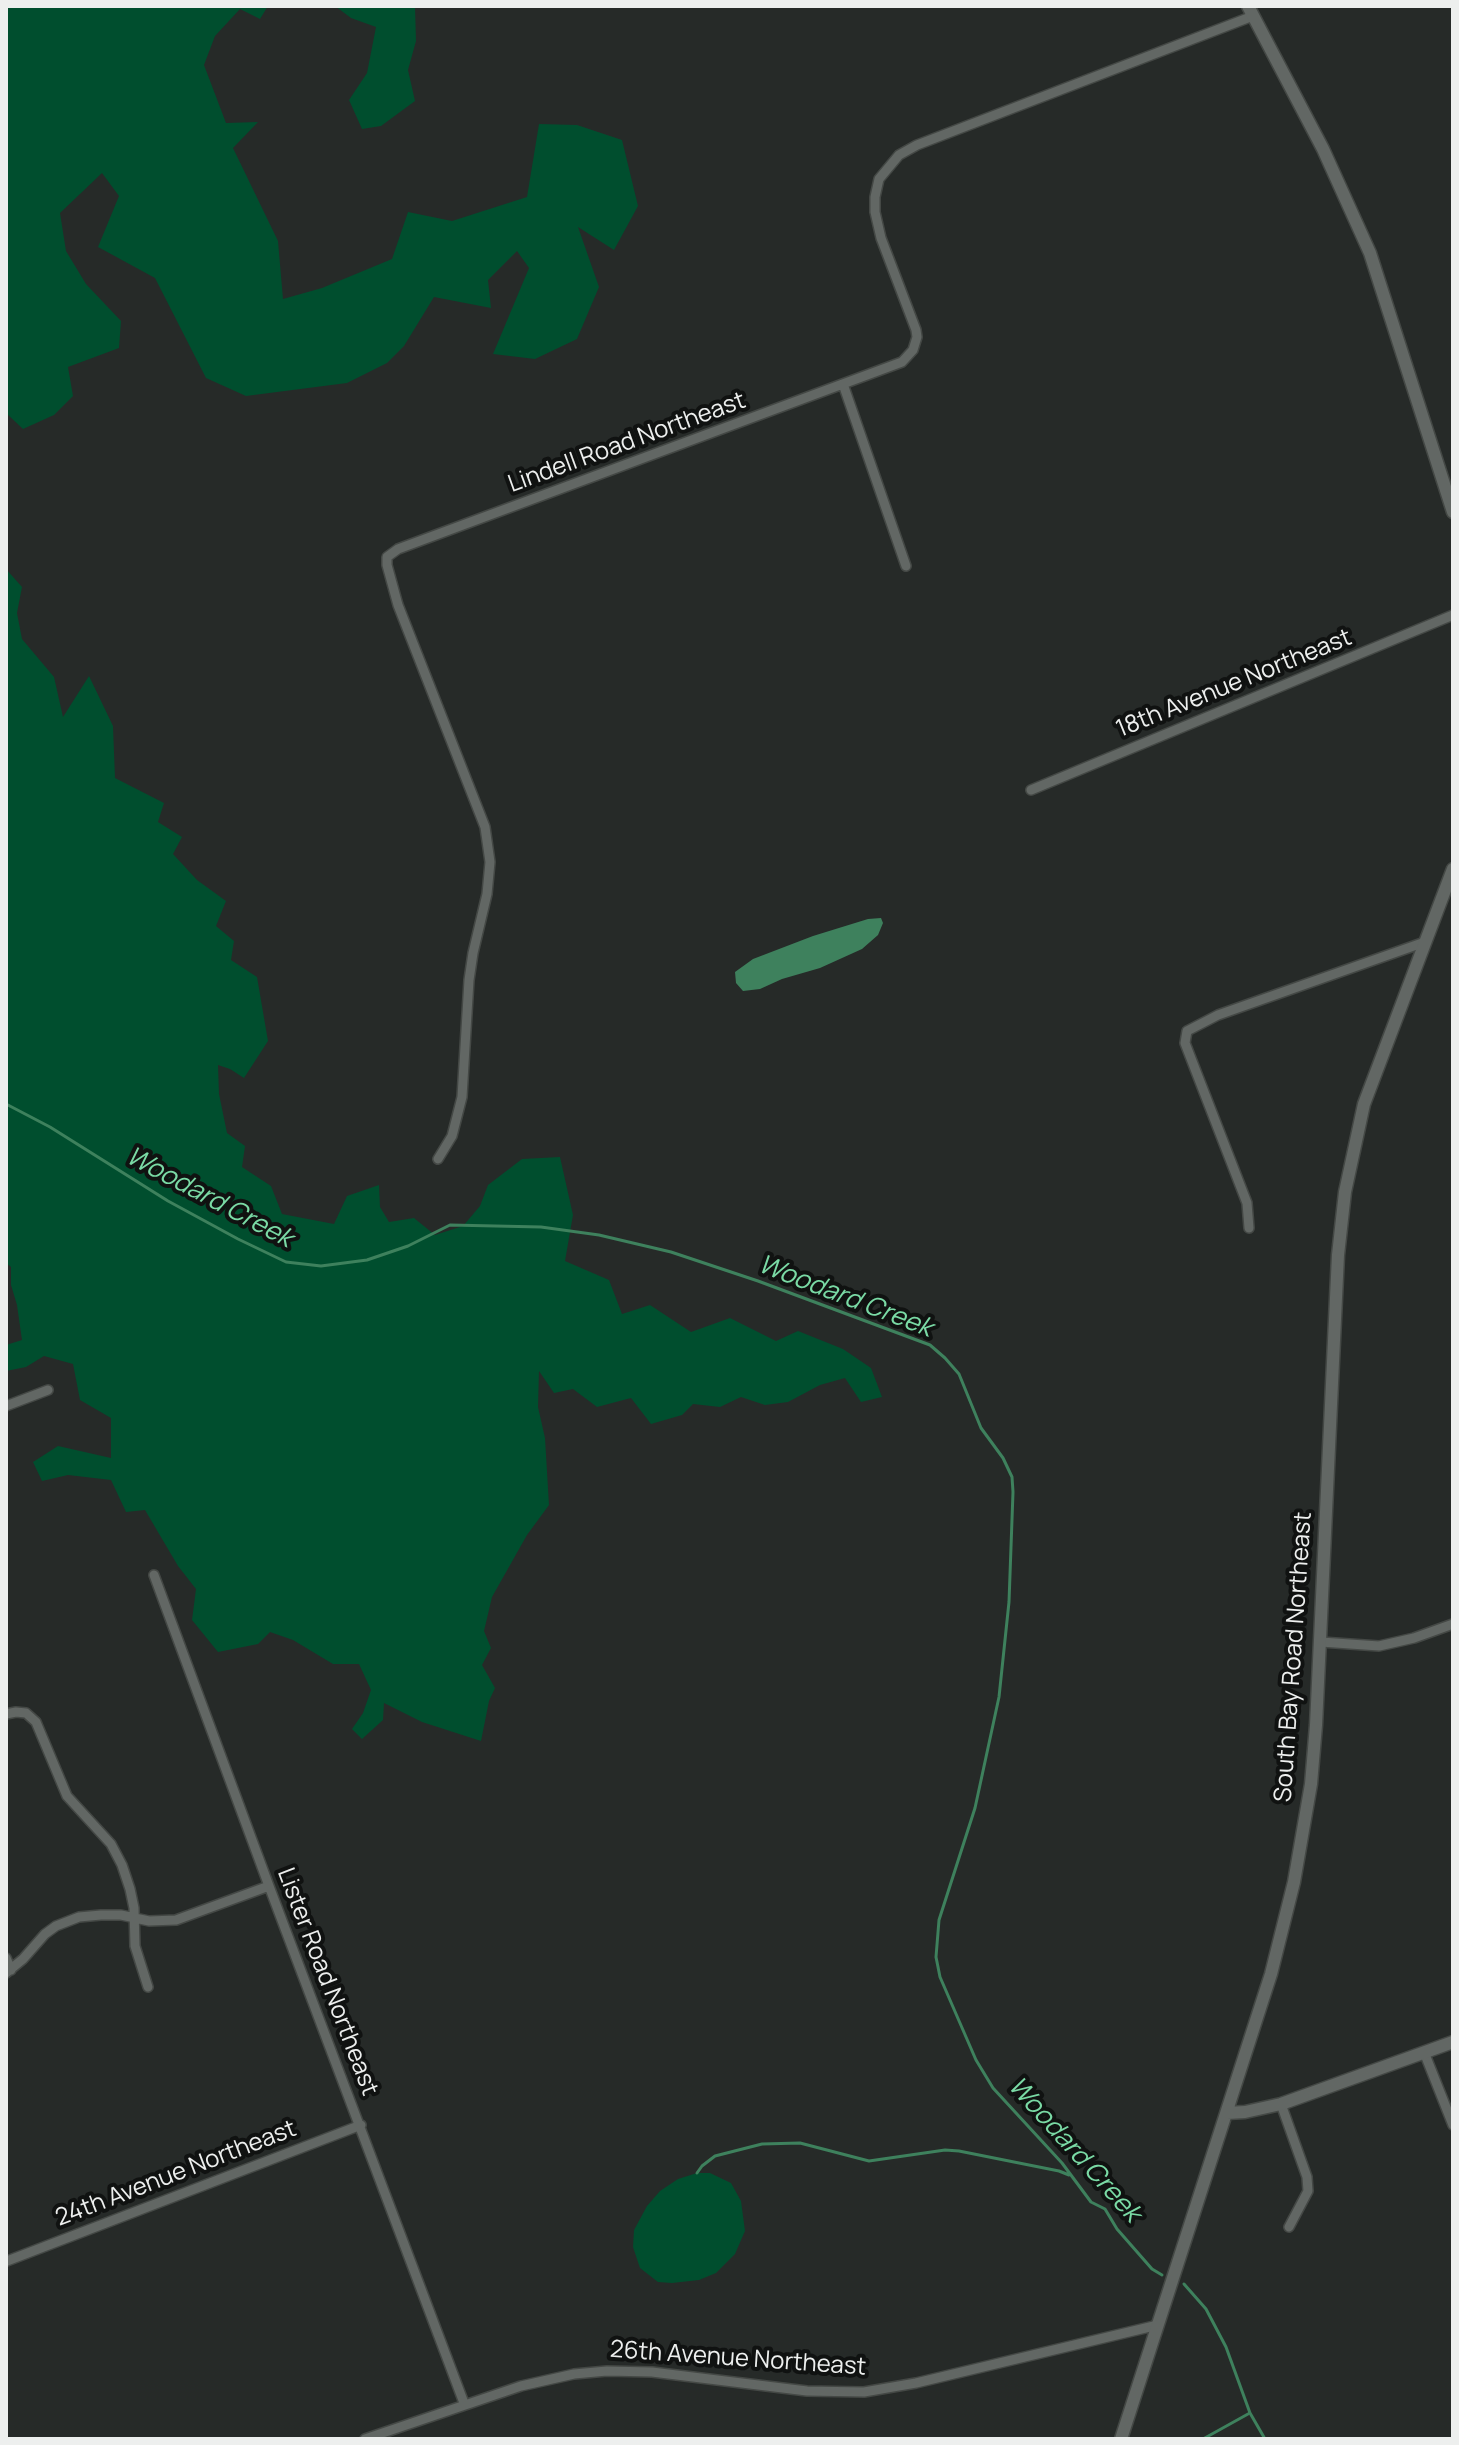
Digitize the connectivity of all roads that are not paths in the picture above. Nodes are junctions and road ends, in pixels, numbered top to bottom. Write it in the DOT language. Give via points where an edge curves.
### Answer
graph roads {
  1 [pos="1250,11"];
  2 [pos="843,384"];
  3 [pos="1453,512"];
  4 [pos="906,566"];
  5 [pos="1453,615"];
  6 [pos="1031,790"];
  7 [pos="1453,869"];
  8 [pos="1425,942"];
  9 [pos="438,1159"];
  10 [pos="1249,1228"];
  11 [pos="48,1390"];
  12 [pos="6,1406"];
  13 [pos="154,1575"];
  14 [pos="1453,1624"];
  15 [pos="1321,1642"];
  16 [pos="6,1714"];
  17 [pos="269,1886"];
  18 [pos="134,1918"];
  19 [pos="6,1958"];
  20 [pos="8,1972"];
  21 [pos="148,1987"];
  22 [pos="1453,2042"];
  23 [pos="1424,2052"];
  24 [pos="1281,2104"];
  25 [pos="1227,2113"];
  26 [pos="361,2125"];
  27 [pos="1453,2125"];
  28 [pos="1289,2227"];
  29 [pos="7,2261"];
  30 [pos="1158,2325"];
  31 [pos="464,2403"];
  32 [pos="365,2439"];
  33 [pos="1121,2439"];
  1 -- 2 [label="street, Lindell Road Northeast" via="899,155 879,179 875,212 914,322 915,344 902,362"];
  1 -- 3 [label="street" via="1323,149 1370,253"];
  2 -- 4 [label="street"];
  2 -- 9 [label="street, Lindell Road Northeast" via="387,557 398,605 485,827 490,862 469,980 462,1097 452,1136"];
  5 -- 6 [label="street, 18th Avenue Northeast"];
  7 -- 8 [label="street, South Bay Road Northeast"];
  8 -- 10 [label="street" via="1218,1015 1187,1031 1185,1043 1247,1203"];
  8 -- 15 [label="street, South Bay Road Northeast" via="1364,1104 1345,1192 1331,1379"];
  11 -- 12 [label="street"];
  13 -- 17 [label="street, Lister Road Northeast"];
  14 -- 15 [label="street" via="1379,1646"];
  15 -- 25 [label="street, South Bay Road Northeast" via="1311,1784 1294,1882"];
  16 -- 18 [label="street" via="26,1713 41,1730 67,1796 111,1844 130,1889"];
  17 -- 18 [label="street" via="186,1918"];
  17 -- 26 [label="street, Lister Road Northeast"];
  18 -- 20 [label="street" via="79,1917 56,1926"];
  18 -- 21 [label="street" via="138,1960"];
  19 -- 20 [label="street"];
  22 -- 23 [label="street"];
  23 -- 24 [label="street"];
  23 -- 27 [label="street"];
  24 -- 25 [label="street"];
  24 -- 28 [label="street" via="1308,2191"];
  25 -- 30 [label="street, South Bay Road Northeast"];
  26 -- 29 [label="street, 24th Avenue Northeast"];
  26 -- 31 [label="street, Lister Road Northeast"];
  30 -- 31 [label="street, 26th Avenue Northeast" via="879,2390 807,2391 607,2371 548,2379"];
  30 -- 33 [label="street, South Bay Road Northeast"];
  31 -- 32 [label="street, 26th Avenue Northeast"];
}
